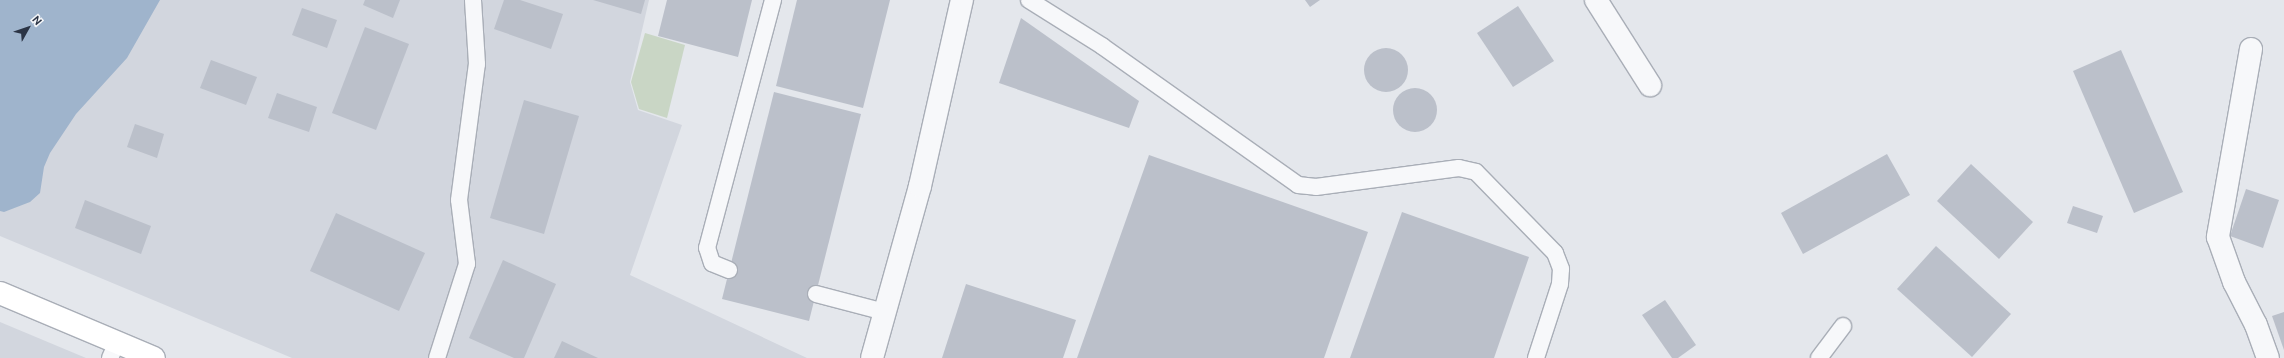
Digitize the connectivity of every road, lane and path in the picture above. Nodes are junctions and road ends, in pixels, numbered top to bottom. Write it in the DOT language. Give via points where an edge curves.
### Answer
graph roads {
  1 [pos="472,0"];
  2 [pos="773,0"];
  3 [pos="962,0"];
  4 [pos="1029,0"];
  5 [pos="1596,0"];
  6 [pos="2251,50"];
  7 [pos="1650,85"];
  8 [pos="729,270"];
  9 [pos="0,293"];
  10 [pos="816,294"];
  11 [pos="885,312"];
  12 [pos="1843,326"];
  13 [pos="113,350"];
  14 [pos="154,358"];
  15 [pos="437,358"];
  16 [pos="872,358"];
  17 [pos="1536,358"];
  18 [pos="1819,358"];
  19 [pos="2268,358"];
  1 -- 15 [label="lane" via="477,64 459,200 467,264"];
  2 -- 8 [label="lane" via="707,248 712,263"];
  3 -- 11 [label="street" via="920,186"];
  4 -- 17 [label="lane" via="1102,46 1298,185 1316,186 1459,168 1476,172 1555,253 1561,269 1560,284"];
  5 -- 7 [label="street"];
  6 -- 19 [label="street" via="2218,237 2234,282 2256,325"];
  9 -- 13 [label="main road"];
  10 -- 11 [label="lane"];
  11 -- 16 [label="street"];
  12 -- 18 [label="lane"];
  13 -- 14 [label="main road"];
}
